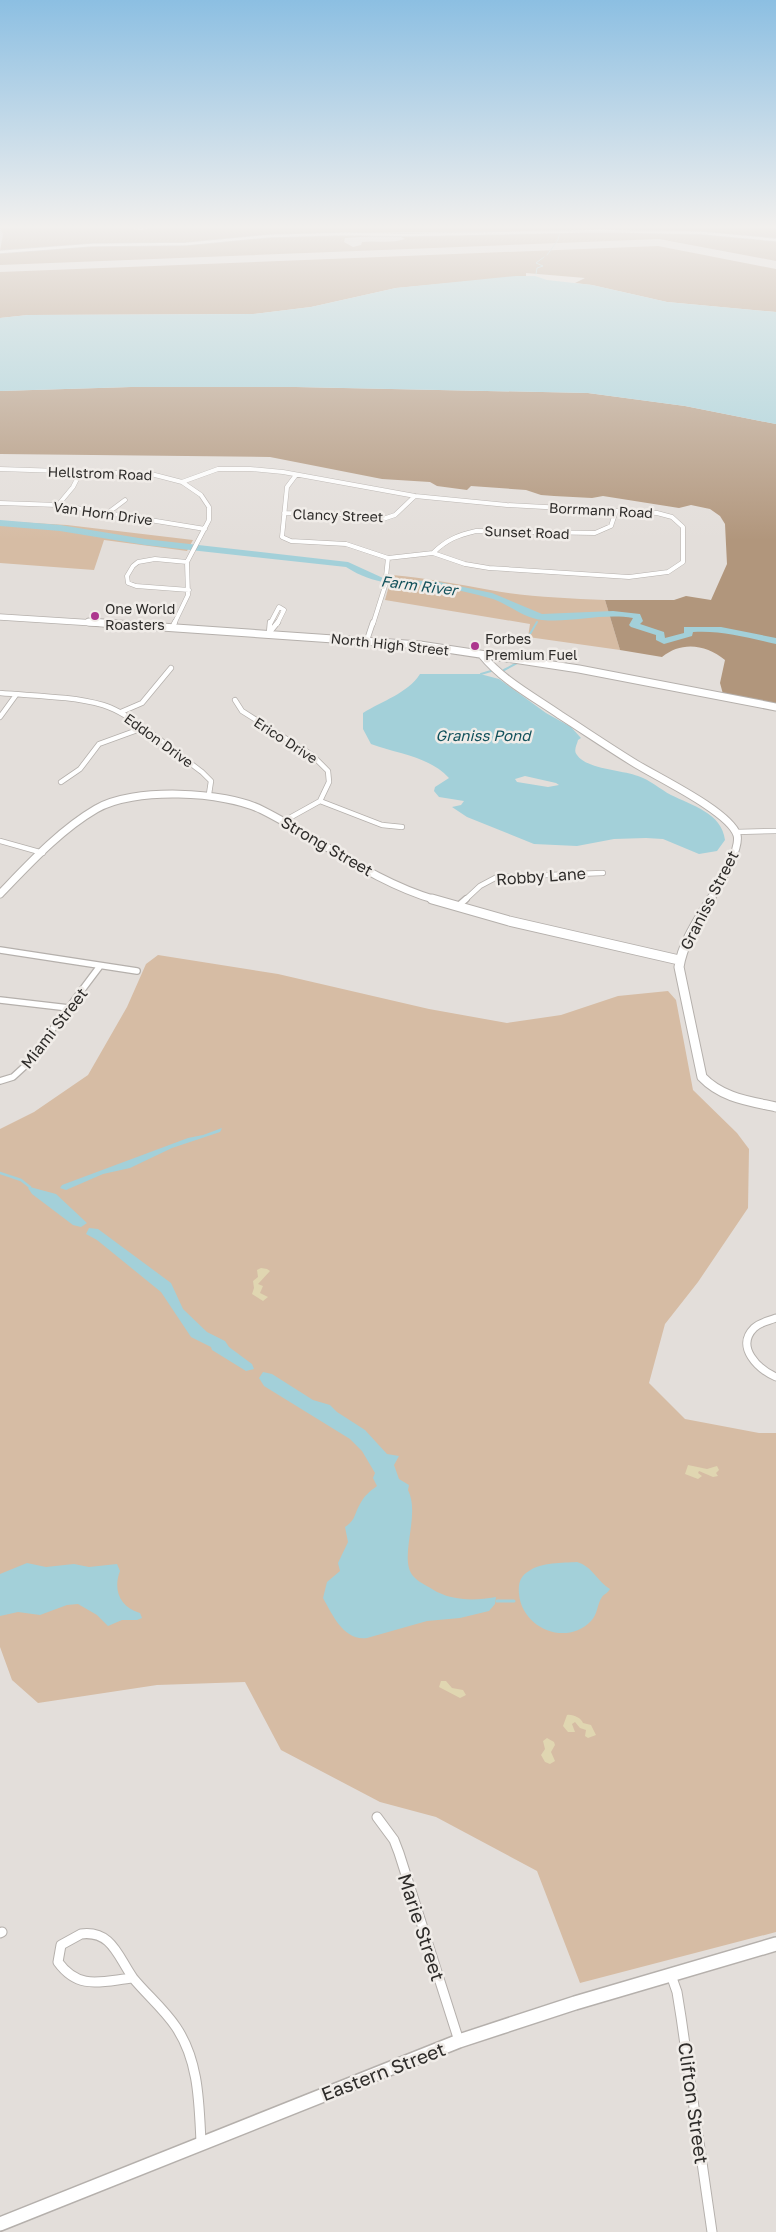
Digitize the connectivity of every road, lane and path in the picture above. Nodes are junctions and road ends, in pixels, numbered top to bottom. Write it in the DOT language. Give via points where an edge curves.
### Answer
graph roads {
  1 [pos="0,469"];
  2 [pos="81,471"];
  3 [pos="296,475"];
  4 [pos="182,482"];
  5 [pos="415,496"];
  6 [pos="125,500"];
  7 [pos="0,503"];
  8 [pos="58,505"];
  9 [pos="616,511"];
  10 [pos="109,512"];
  11 [pos="284,513"];
  12 [pos="205,529"];
  13 [pos="433,553"];
  14 [pos="388,558"];
  15 [pos="187,562"];
  16 [pos="189,590"];
  17 [pos="0,617"];
  18 [pos="173,626"];
  19 [pos="269,633"];
  20 [pos="367,640"];
  21 [pos="482,654"];
  22 [pos="171,668"];
  23 [pos="0,693"];
  24 [pos="16,695"];
  25 [pos="235,700"];
  26 [pos="776,707"];
  27 [pos="121,712"];
  28 [pos="0,717"];
  29 [pos="143,728"];
  30 [pos="61,782"];
  31 [pos="209,794"];
  32 [pos="320,800"];
  33 [pos="284,821"];
  34 [pos="402,827"];
  35 [pos="776,831"];
  36 [pos="736,832"];
  37 [pos="0,841"];
  38 [pos="43,853"];
  39 [pos="603,873"];
  40 [pos="0,894"];
  41 [pos="458,906"];
  42 [pos="0,950"];
  43 [pos="679,960"];
  44 [pos="100,966"];
  45 [pos="137,971"];
  46 [pos="0,1000"];
  47 [pos="69,1008"];
  48 [pos="0,1081"];
  49 [pos="776,1107"];
  50 [pos="776,1318"];
  51 [pos="776,1377"];
  52 [pos="377,1817"];
  53 [pos="776,1944"];
  54 [pos="671,1975"];
  55 [pos="134,1978"];
  56 [pos="459,2041"];
  57 [pos="201,2142"];
  58 [pos="0,2224"];
  59 [pos="712,2232"];
  1 -- 2 [label="street, Hellstrom Road"];
  2 -- 4 [label="street, Hellstrom Road" via="151,474"];
  2 -- 8 [label="street"];
  3 -- 4 [label="street, Borrmann Road" via="224,468"];
  3 -- 5 [label="street, Borrmann Road"];
  3 -- 11 [label="street" via="287,487"];
  4 -- 12 [label="street, Hellstrom Road" via="206,500 210,513"];
  5 -- 9 [label="street, Borrmann Road"];
  5 -- 11 [label="street, Clancy Street" via="395,515 383,518"];
  6 -- 10 [label="street"];
  7 -- 8 [label="street, Van Horn Drive"];
  8 -- 10 [label="street, Van Horn Drive"];
  9 -- 13 [label="street, Sunset Road" via="611,526 598,532 474,530 448,538"];
  9 -- 13 [label="street, Borrmann Road" via="657,513 680,522 683,527 683,562 668,572 629,577 489,568"];
  10 -- 12 [label="street, Van Horn Drive"];
  11 -- 14 [label="street" via="281,536 284,539 346,544"];
  12 -- 15 [label="street, Hellstrom Road"];
  13 -- 14 [label="street, Borrmann Road"];
  14 -- 20 [label="street" via="385,587"];
  15 -- 16 [label="street"];
  15 -- 16 [label="street" via="138,562 130,568 126,579 136,586"];
  16 -- 18 [label="street"];
  17 -- 18 [label="street, North High Street"];
  18 -- 19 [label="street, North High Street"];
  19 -- 19 [label="street" via="274,628 283,608 276,609"];
  19 -- 20 [label="street, North High Street"];
  20 -- 21 [label="street, North High Street"];
  21 -- 26 [label="street, North High Street"];
  21 -- 36 [label="street, Graniss Street" via="490,665 536,699 642,768 719,813"];
  22 -- 27 [label="street" via="142,703"];
  23 -- 24 [label="street, Eddon Drive"];
  24 -- 27 [label="street, Eddon Drive" via="83,701"];
  24 -- 28 [label="street"];
  25 -- 32 [label="street, Erico Drive" via="242,711 322,762 328,771 329,782"];
  27 -- 29 [label="street, Eddon Drive"];
  29 -- 30 [label="street" via="99,744 80,769"];
  29 -- 31 [label="street, Eddon Drive" via="208,777 212,785"];
  31 -- 33 [label="street, Strong Street" via="248,803"];
  31 -- 38 [label="street, Strong Street" via="168,795 110,803 94,810"];
  32 -- 33 [label="street"];
  32 -- 34 [label="street" via="382,825"];
  33 -- 41 [label="street, Strong Street" via="402,888"];
  35 -- 36 [label="street"];
  36 -- 43 [label="street, Graniss Street" via="737,847"];
  37 -- 38 [label="street"];
  38 -- 40 [label="street, Strong Street"];
  39 -- 41 [label="street, Robby Lane" via="497,877 480,886"];
  41 -- 43 [label="street, Strong Street"];
  42 -- 44 [label="street"];
  43 -- 49 [label="street, Graniss Street" via="702,1077 724,1093"];
  44 -- 45 [label="street"];
  44 -- 47 [label="street, Miami Street"];
  46 -- 47 [label="street"];
  47 -- 48 [label="street, Miami Street" via="16,1075"];
  50 -- 51 [label="street" via="754,1328 747,1341 747,1350 760,1369"];
  52 -- 56 [label="street, Marie Street" via="394,1840 399,1853"];
  53 -- 54 [label="street, Eastern Street"];
  54 -- 56 [label="street, Eastern Street"];
  54 -- 59 [label="street, Clifton Street" via="682,2017"];
  55 -- 55 [label="street" via="113,1944 101,1935 86,1932 61,1945 58,1962 65,1975 77,1982"];
  55 -- 57 [label="street" via="165,2010 187,2048 197,2089"];
  56 -- 57 [label="street, Eastern Street"];
  57 -- 58 [label="street, Eastern Street"];
}
